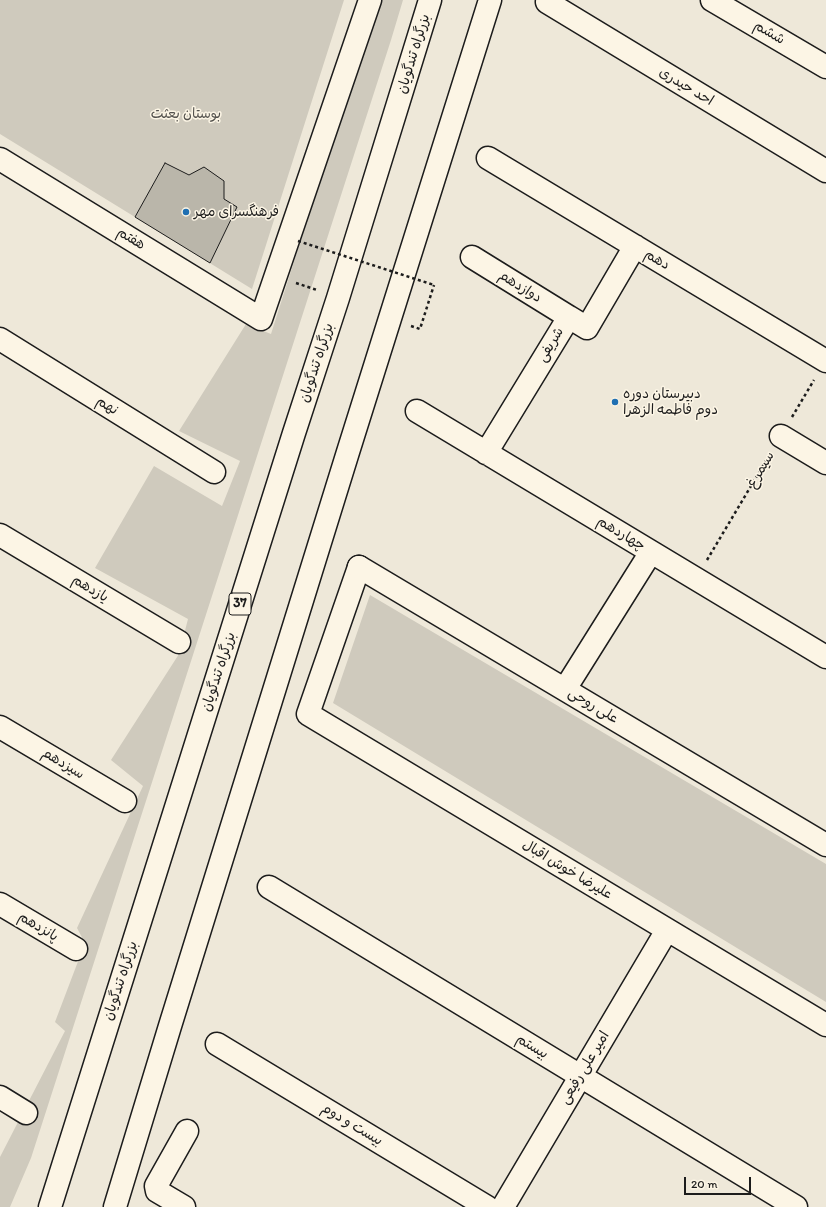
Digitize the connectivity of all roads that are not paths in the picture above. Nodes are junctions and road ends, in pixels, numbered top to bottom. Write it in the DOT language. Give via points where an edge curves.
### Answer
graph roads {
  1 [pos="370,0"];
  2 [pos="430,0"];
  3 [pos="490,0"];
  4 [pos="712,0"];
  5 [pos="547,2"];
  6 [pos="826,67"];
  7 [pos="488,158"];
  8 [pos="0,159"];
  9 [pos="826,171"];
  10 [pos="635,246"];
  11 [pos="472,257"];
  12 [pos="569,317"];
  13 [pos="0,339"];
  14 [pos="826,361"];
  15 [pos="417,411"];
  16 [pos="781,436"];
  17 [pos="486,453"];
  18 [pos="826,463"];
  19 [pos="214,472"];
  20 [pos="0,535"];
  21 [pos="651,552"];
  22 [pos="179,642"];
  23 [pos="826,657"];
  24 [pos="565,689"];
  25 [pos="308,714"];
  26 [pos="0,727"];
  27 [pos="125,801"];
  28 [pos="826,845"];
  29 [pos="269,886"];
  30 [pos="0,904"];
  31 [pos="667,930"];
  32 [pos="76,949"];
  33 [pos="826,1025"];
  34 [pos="217,1044"];
  35 [pos="580,1076"];
  36 [pos="0,1097"];
  37 [pos="26,1113"];
  38 [pos="187,1131"];
  39 [pos="50,1207"];
  40 [pos="115,1207"];
  41 [pos="184,1207"];
  42 [pos="487,1207"];
  43 [pos="503,1207"];
  44 [pos="796,1207"];
  1 -- 8 [label="main road, هفتم" via="261,319"];
  2 -- 39 [label="main road, بزرگراه تندگویان / 37"];
  3 -- 40 [label="main road"];
  4 -- 6 [label="main road, ششم"];
  5 -- 9 [label="main road, احد حیدری"];
  7 -- 10 [label="main road, دهم"];
  10 -- 12 [label="main road, شریفی" via="587,328"];
  10 -- 14 [label="main road, دهم"];
  11 -- 12 [label="main road, دوازدهم"];
  12 -- 17 [label="main road, شریفی"];
  13 -- 19 [label="main road, نهم"];
  15 -- 17 [label="main road, چهاردهم"];
  16 -- 18 [label="main road"];
  17 -- 21 [label="main road, چهاردهم"];
  20 -- 22 [label="main road, یازدهم"];
  21 -- 23 [label="main road, چهاردهم"];
  21 -- 24 [label="main road"];
  24 -- 25 [label="main road, علی روحی" via="359,567"];
  24 -- 28 [label="main road, علی روحی"];
  25 -- 31 [label="main road, علیرضا خوش اقبال"];
  26 -- 27 [label="main road, سیزدهم"];
  29 -- 35 [label="main road, بیستم"];
  30 -- 32 [label="main road, پانزدهم"];
  31 -- 33 [label="main road, علیرضا خوش اقبال"];
  31 -- 35 [label="main road, امیر علی رفیعی"];
  34 -- 42 [label="main road, بیست و دوم"];
  35 -- 43 [label="main road, امیر علی رفیعی"];
  35 -- 44 [label="main road, بیستم"];
  36 -- 37 [label="main road"];
  38 -- 41 [label="main road" via="156,1186 156,1191"];
}
